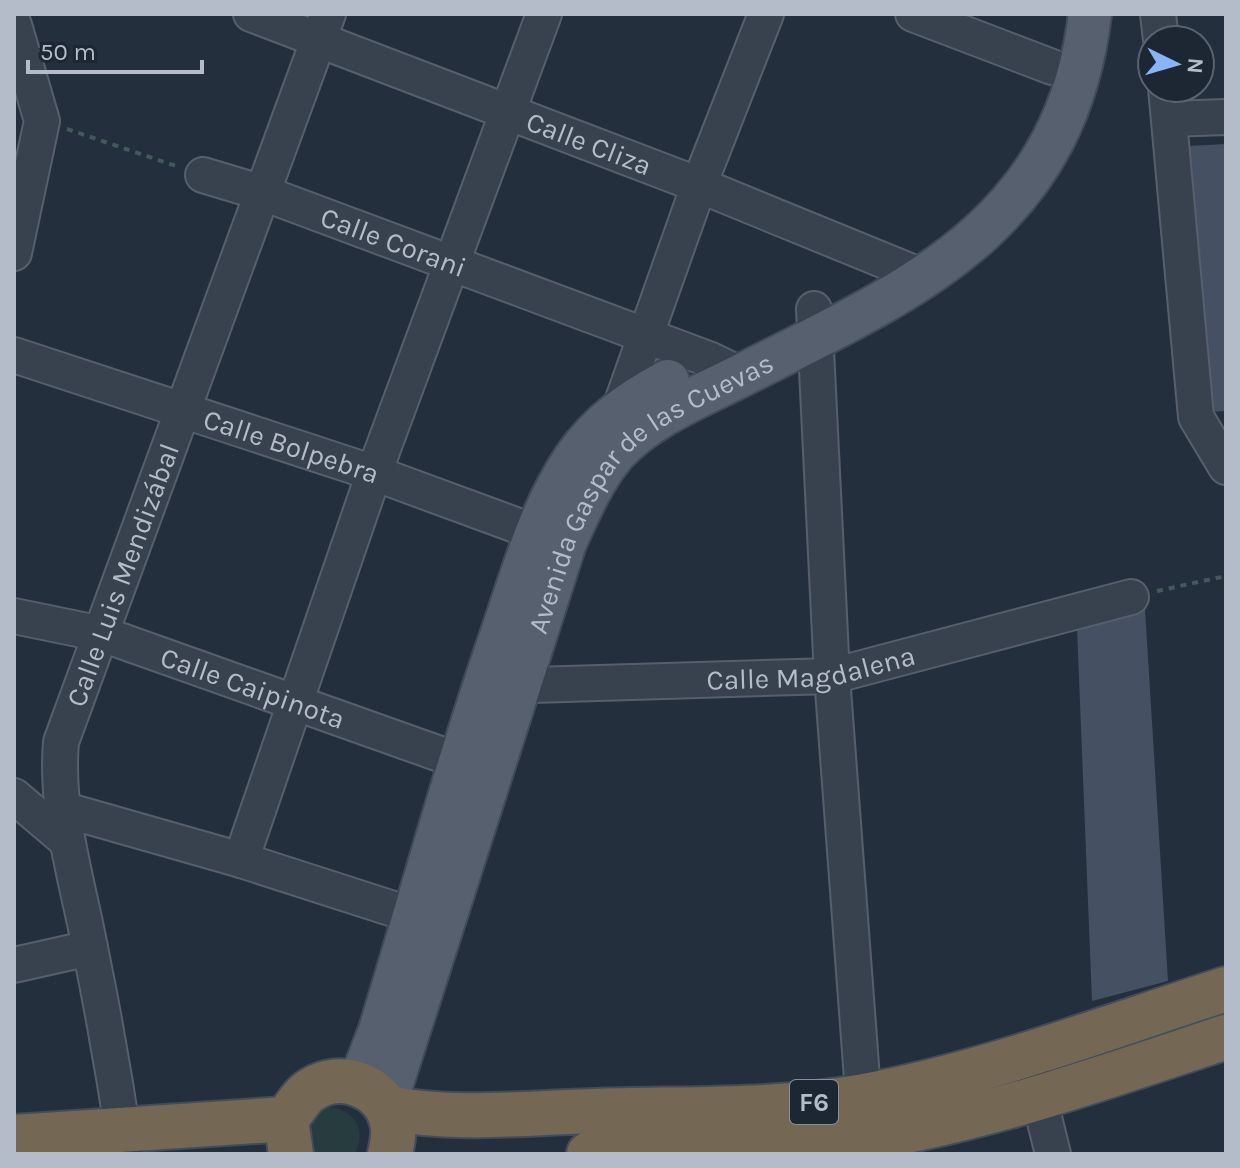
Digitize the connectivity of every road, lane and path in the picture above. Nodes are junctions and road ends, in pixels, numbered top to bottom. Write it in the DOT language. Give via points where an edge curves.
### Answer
graph roads {
  1 [pos="251,14"];
  2 [pos="544,14"];
  3 [pos="766,14"];
  4 [pos="913,14"];
  5 [pos="1061,14"];
  6 [pos="1090,14"];
  7 [pos="14,25"];
  8 [pos="324,26"];
  9 [pos="1052,67"];
  10 [pos="1167,104"];
  11 [pos="507,112"];
  12 [pos="1226,117"];
  13 [pos="42,121"];
  14 [pos="203,175"];
  15 [pos="699,185"];
  16 [pos="263,193"];
  17 [pos="14,253"];
  18 [pos="452,264"];
  19 [pos="911,270"];
  20 [pos="814,324"];
  21 [pos="645,335"];
  22 [pos="14,355"];
  23 [pos="726,367"];
  24 [pos="184,408"];
  25 [pos="618,411"];
  26 [pos="1224,459"];
  27 [pos="374,473"];
  28 [pos="600,474"];
  29 [pos="551,537"];
  30 [pos="1226,576"];
  31 [pos="1131,597"];
  32 [pos="14,616"];
  33 [pos="102,634"];
  34 [pos="832,676"];
  35 [pos="500,686"];
  36 [pos="293,701"];
  37 [pos="475,767"];
  38 [pos="14,796"];
  39 [pos="64,825"];
  40 [pos="241,860"];
  41 [pos="430,917"];
  42 [pos="90,948"];
  43 [pos="14,965"];
  44 [pos="1226,989"];
  45 [pos="1226,1037"];
  46 [pos="1028,1053"];
  47 [pos="377,1099"];
  48 [pos="1037,1100"];
  49 [pos="865,1117"];
  50 [pos="14,1137"];
  51 [pos="288,1140"];
  52 [pos="124,1141"];
  53 [pos="704,1152"];
  54 [pos="181,1154"];
  55 [pos="390,1154"];
  56 [pos="589,1154"];
  57 [pos="1053,1154"];
  1 -- 8 [label="street, Calle Cliza"];
  2 -- 11 [label="street"];
  3 -- 15 [label="street"];
  4 -- 9 [label="street"];
  5 -- 9 [label="main road, Avenida Gaspar de las Cuevas"];
  6 -- 19 [label="main road, Avenida Gaspar de las Cuevas" via="1070,103 1045,157 986,230"];
  7 -- 13 [label="street"];
  8 -- 11 [label="street, Calle Cliza"];
  8 -- 16 [label="street, Calle Luis Mendizábal"];
  9 -- 19 [label="main road, Avenida Gaspar de las Cuevas" via="1026,138 1000,176"];
  10 -- 12 [label="street"];
  10 -- 26 [label="street" via="1196,417"];
  11 -- 15 [label="street, Calle Cliza"];
  11 -- 18 [label="street"];
  13 -- 14 [label="path"];
  13 -- 17 [label="street"];
  14 -- 16 [label="street, Calle Corani"];
  15 -- 19 [label="street, Calle Cliza"];
  15 -- 21 [label="street"];
  16 -- 18 [label="street, Calle Corani"];
  16 -- 24 [label="street, Calle Luis Mendizábal"];
  18 -- 21 [label="street, Calle Corani"];
  18 -- 27 [label="street"];
  19 -- 20 [label="main road, Avenida Gaspar de las Cuevas"];
  20 -- 23 [label="main road, Avenida Gaspar de las Cuevas"];
  20 -- 34 [label="street"];
  21 -- 23 [label="street, Calle Corani"];
  21 -- 25 [label="street"];
  22 -- 24 [label="street, Calle Bolpebra"];
  23 -- 25 [label="main road, Avenida Gaspar de las Cuevas"];
  23 -- 28 [label="main road, Avenida Gaspar de las Cuevas" via="649,424"];
  24 -- 27 [label="street, Calle Bolpebra"];
  24 -- 33 [label="street, Calle Luis Mendizábal"];
  25 -- 28 [label="street"];
  25 -- 29 [label="main road, Avenida Gaspar de las Cuevas" via="577,456"];
  27 -- 29 [label="street, Calle Bolpebra"];
  27 -- 36 [label="street"];
  28 -- 29 [label="main road, Avenida Gaspar de las Cuevas"];
  29 -- 35 [label="main road, Avenida Gaspar de las Cuevas"];
  30 -- 31 [label="path"];
  31 -- 34 [label="street, Calle Magdalena"];
  32 -- 33 [label="street, Calle Caipinota"];
  33 -- 36 [label="street, Calle Caipinota"];
  33 -- 39 [label="street, Calle Luis Mendizábal" via="61,742 58,771"];
  34 -- 35 [label="street, Calle Magdalena"];
  34 -- 49 [label="street"];
  35 -- 37 [label="main road, Avenida Gaspar de las Cuevas"];
  36 -- 37 [label="street, Calle Caipinota"];
  36 -- 40 [label="street"];
  37 -- 41 [label="main road, Avenida Gaspar de las Cuevas"];
  38 -- 39 [label="street"];
  39 -- 40 [label="street"];
  39 -- 42 [label="street, Calle Luis Mendizábal"];
  40 -- 41 [label="street"];
  41 -- 47 [label="main road, Avenida Gaspar de las Cuevas"];
  42 -- 43 [label="street"];
  42 -- 52 [label="street, Calle Luis Mendizábal"];
  44 -- 46 [label="highway, F6"];
  45 -- 48 [label="highway, F6"];
  46 -- 48 [label="street"];
  46 -- 49 [label="highway, F6"];
  47 -- 49 [label="highway, F6" via="422,1115 803,1103"];
  47 -- 51 [label="highway, F6" via="336,1081 321,1084 307,1092"];
  47 -- 55 [label="highway" via="393,1136"];
  48 -- 49 [label="highway, F6" via="931,1126"];
  48 -- 57 [label="street"];
  49 -- 53 [label="highway, F6" via="791,1147"];
  50 -- 52 [label="highway"];
  51 -- 52 [label="highway"];
  51 -- 54 [label="highway"];
  53 -- 56 [label="highway, F6"];
}
